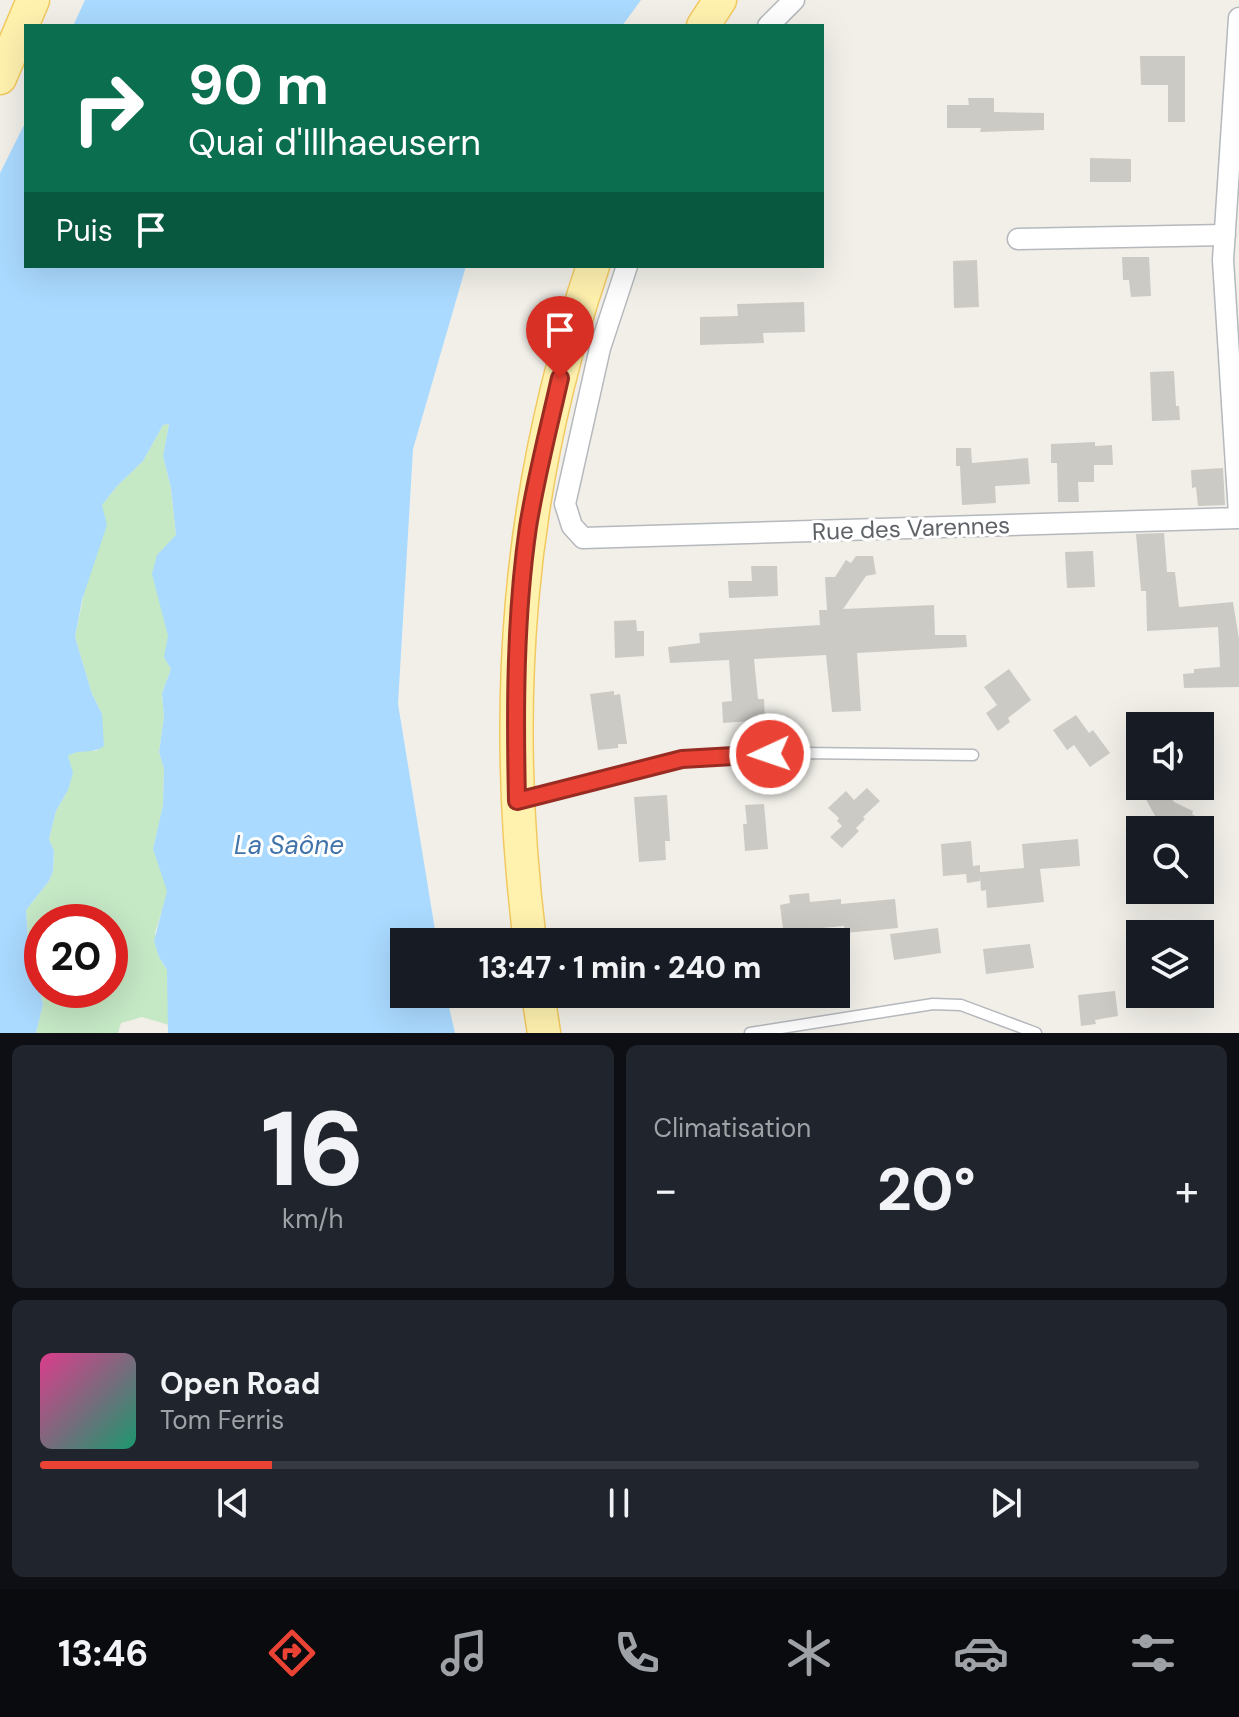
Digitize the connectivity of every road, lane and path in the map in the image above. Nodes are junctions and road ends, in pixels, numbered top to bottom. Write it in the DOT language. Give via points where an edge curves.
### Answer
graph roads {
  1 [pos="33,0"];
  2 [pos="720,0"];
  3 [pos="794,0"];
  4 [pos="1239,18"];
  5 [pos="704,24"];
  6 [pos="770,24"];
  7 [pos="0,78"];
  8 [pos="1237,84"];
  9 [pos="1225,235"];
  10 [pos="1018,239"];
  11 [pos="1231,259"];
  12 [pos="592,268"];
  13 [pos="626,268"];
  14 [pos="1239,516"];
  15 [pos="973,755"];
  16 [pos="511,802"];
  17 [pos="528,928"];
  18 [pos="540,1008"];
  19 [pos="544,1033"];
  20 [pos="750,1033"];
  21 [pos="1036,1033"];
  1 -- 7 [label="main road"];
  2 -- 5 [label="main road"];
  3 -- 6 [label="street"];
  4 -- 8 [label="street"];
  8 -- 9 [label="street"];
  9 -- 10 [label="street"];
  9 -- 11 [label="street"];
  11 -- 14 [label="street"];
  12 -- 16 [label="main road" via="565,356 528,527"];
  13 -- 14 [label="street, Rue des Varennes" via="600,348 565,504 572,526 583,538"];
  15 -- 16 [label="lane" via="800,753 682,759"];
  16 -- 17 [label="main road"];
  18 -- 19 [label="main road"];
  20 -- 21 [label="lane" via="933,1004 961,1005"];
}
